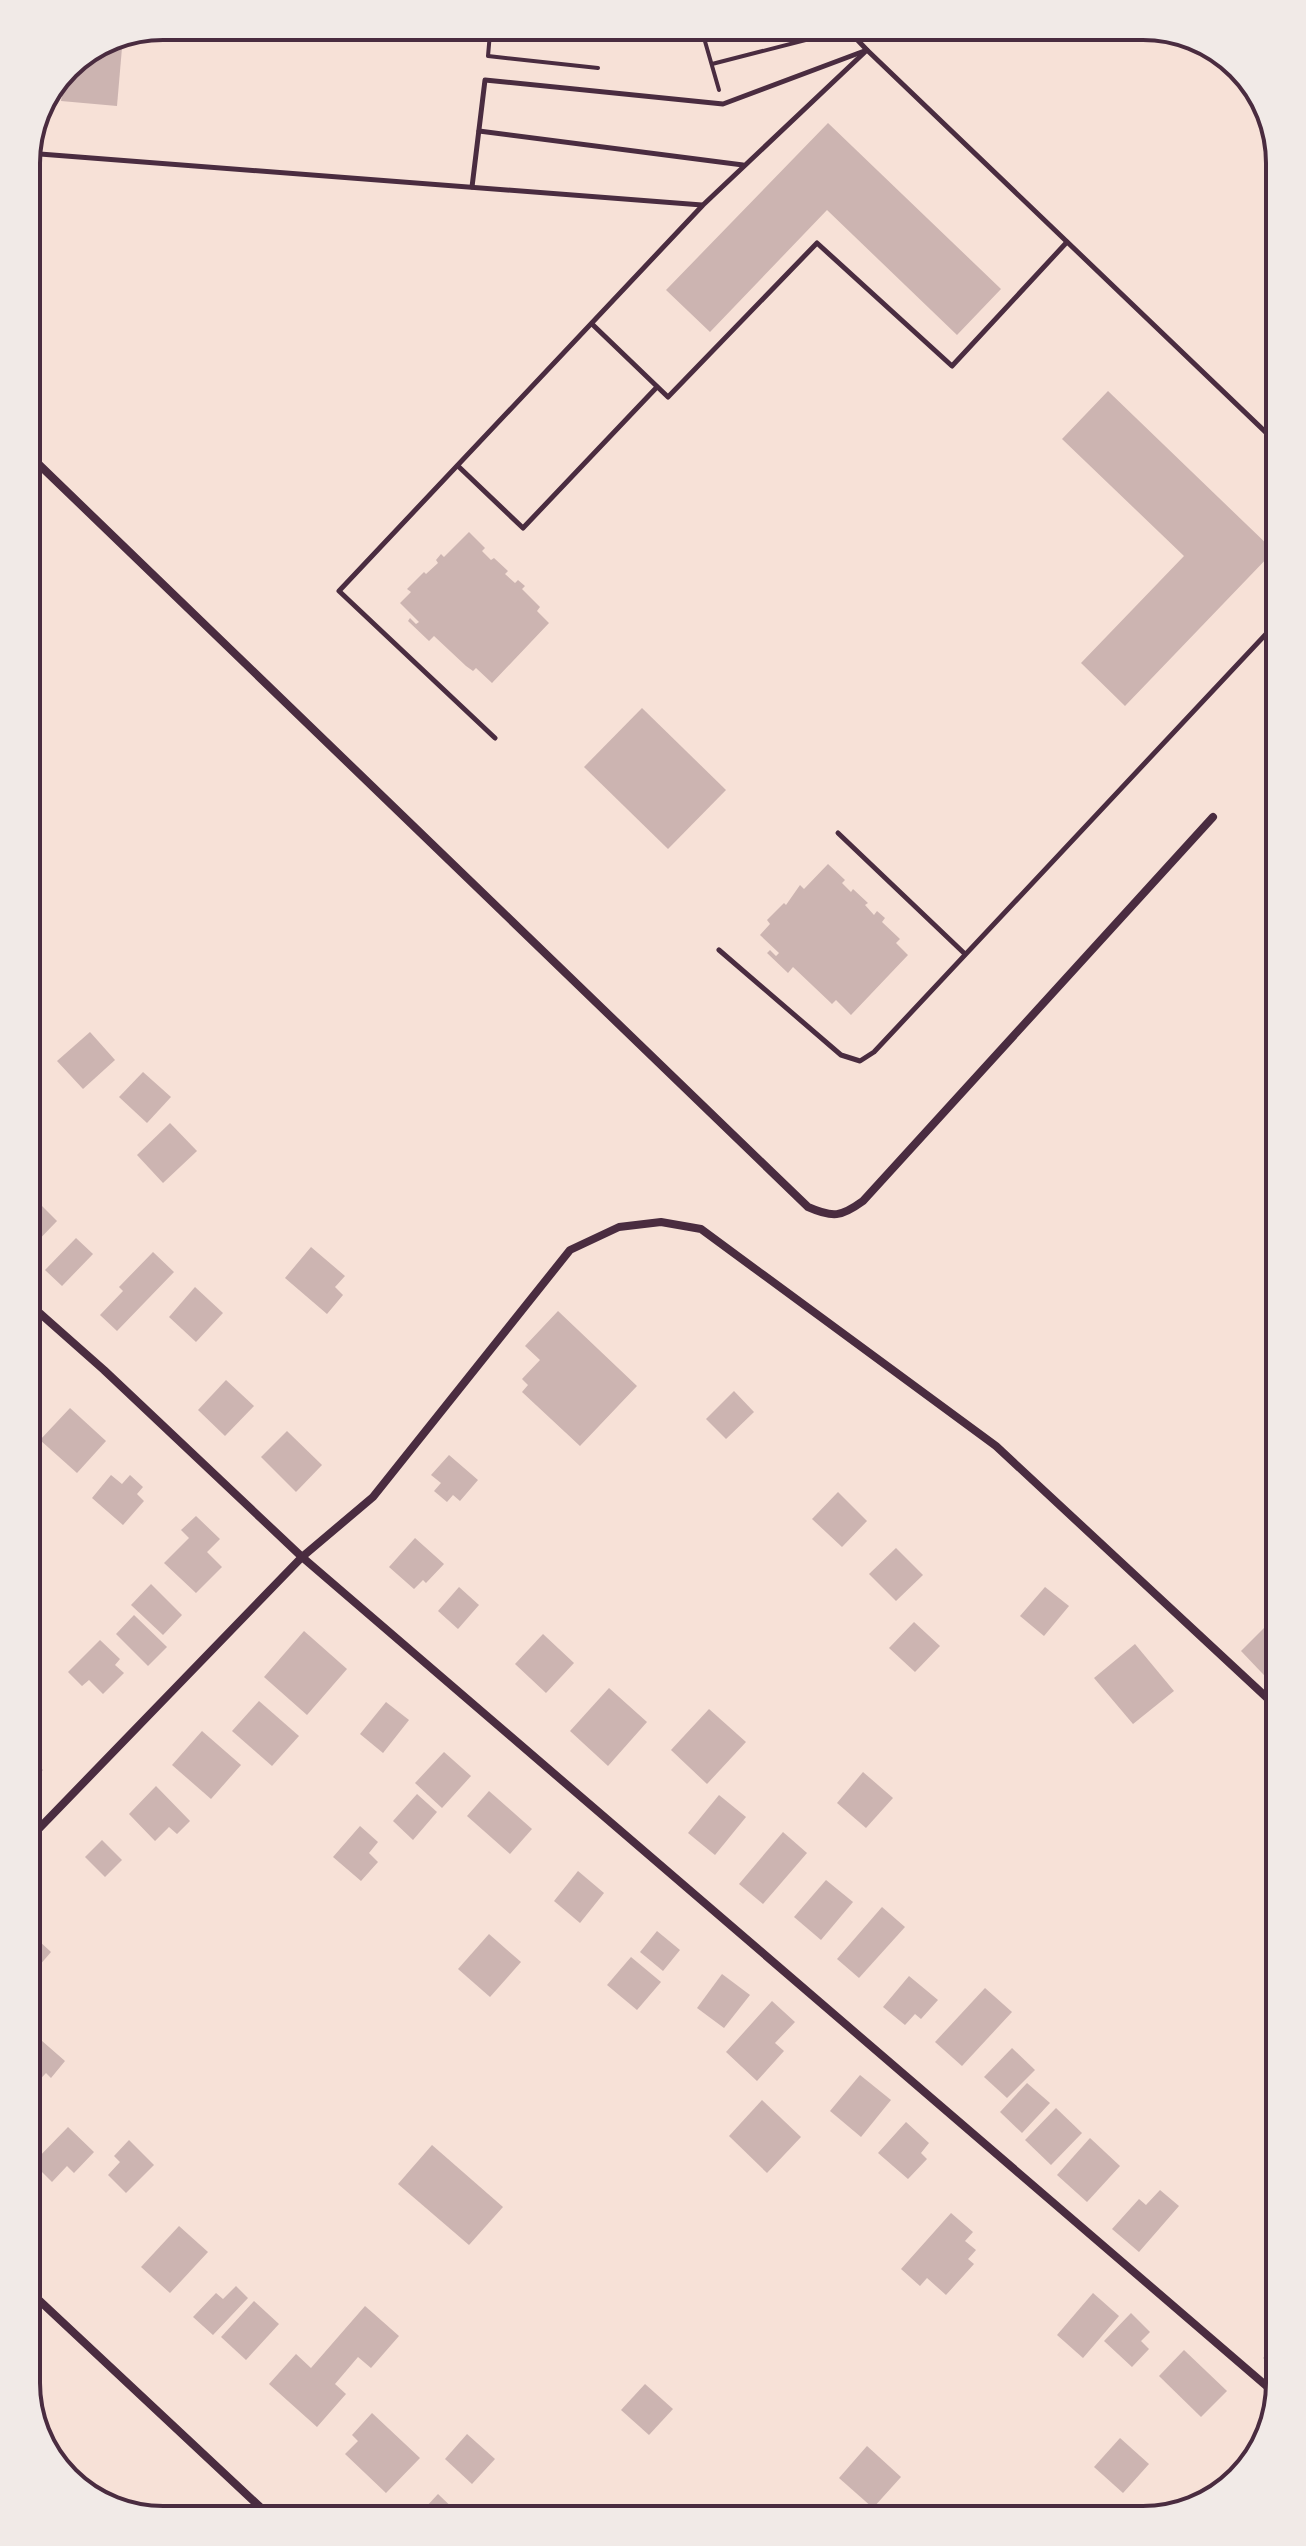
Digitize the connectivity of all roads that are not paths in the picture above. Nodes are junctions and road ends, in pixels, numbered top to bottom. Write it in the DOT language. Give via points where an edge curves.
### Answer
graph roads {
  1 [pos="857,40"];
  2 [pos="867,50"];
  3 [pos="479,131"];
  4 [pos="40,154"];
  5 [pos="743,165"];
  6 [pos="472,187"];
  7 [pos="703,205"];
  8 [pos="1067,242"];
  9 [pos="592,324"];
  10 [pos="657,387"];
  11 [pos="1266,433"];
  12 [pos="40,466"];
  13 [pos="458,466"];
  14 [pos="1266,634"];
  15 [pos="495,738"];
  16 [pos="1213,817"];
  17 [pos="838,833"];
  18 [pos="719,950"];
  19 [pos="965,954"];
  20 [pos="40,1313"];
  21 [pos="302,1557"];
  22 [pos="1266,1697"];
  23 [pos="40,1828"];
  24 [pos="40,2301"];
  25 [pos="1266,2385"];
  26 [pos="259,2506"];
  1 -- 2 [label="lane"];
  2 -- 3 [label="lane" via="723,104 485,80"];
  2 -- 5 [label="lane"];
  2 -- 8 [label="lane"];
  3 -- 5 [label="lane"];
  3 -- 6 [label="lane"];
  4 -- 6 [label="lane"];
  5 -- 7 [label="lane"];
  6 -- 7 [label="lane"];
  7 -- 9 [label="lane"];
  8 -- 9 [label="lane" via="952,366 817,243 668,397"];
  8 -- 11 [label="lane"];
  9 -- 13 [label="lane"];
  10 -- 13 [label="lane" via="523,528"];
  12 -- 16 [label="street" via="808,1207 826,1215 847,1214 863,1201"];
  13 -- 15 [label="lane" via="339,591"];
  14 -- 19 [label="lane"];
  17 -- 19 [label="lane"];
  18 -- 19 [label="lane" via="841,1055 860,1061"];
  20 -- 21 [label="street"];
  21 -- 22 [label="street" via="373,1497 570,1250 619,1227 661,1222 701,1229 724,1244 996,1446"];
  21 -- 23 [label="street"];
  21 -- 25 [label="street"];
  24 -- 26 [label="street"];
}
